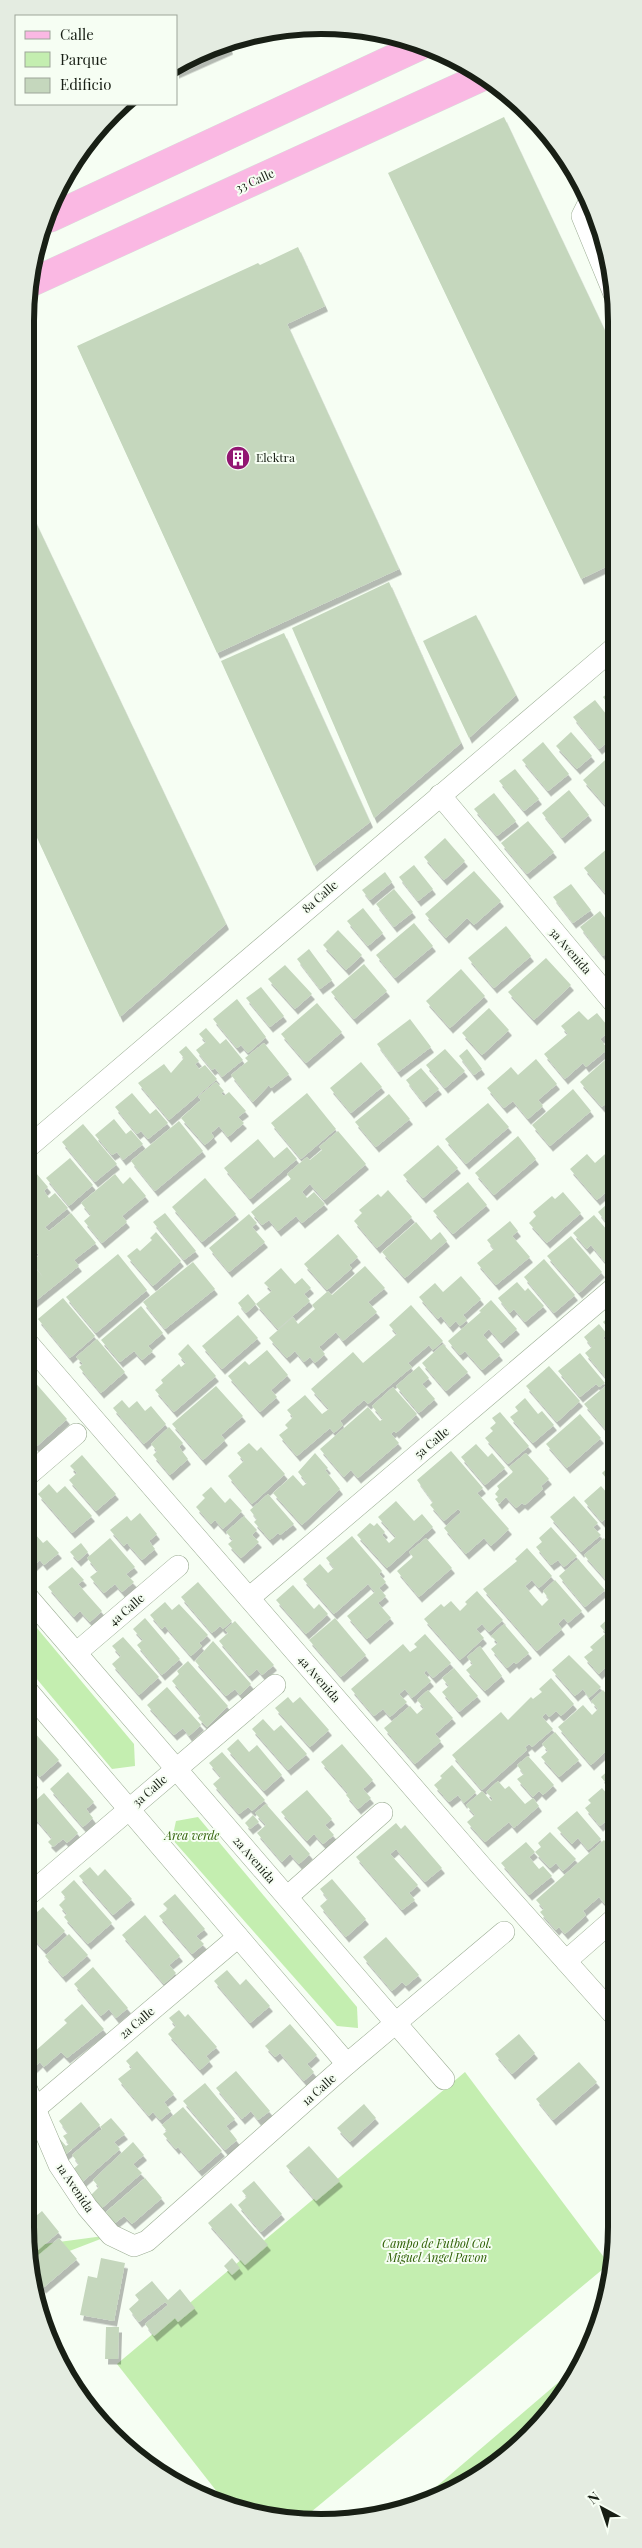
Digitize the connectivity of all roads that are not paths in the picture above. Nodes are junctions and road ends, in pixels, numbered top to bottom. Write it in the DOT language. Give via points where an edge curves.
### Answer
graph roads {
  1 [pos="413,49"];
  2 [pos="477,79"];
  3 [pos="585,209"];
  4 [pos="54,216"];
  5 [pos="604,269"];
  6 [pos="37,280"];
  7 [pos="608,653"];
  8 [pos="440,795"];
  9 [pos="608,996"];
  10 [pos="34,1142"];
  11 [pos="608,1293"];
  12 [pos="34,1350"];
  13 [pos="76,1434"];
  14 [pos="34,1470"];
  15 [pos="178,1566"];
  16 [pos="249,1598"];
  17 [pos="34,1604"];
  18 [pos="76,1653"];
  19 [pos="275,1685"];
  20 [pos="34,1702"];
  21 [pos="176,1768"];
  22 [pos="129,1810"];
  23 [pos="382,1813"];
  24 [pos="34,1890"];
  25 [pos="287,1898"];
  26 [pos="608,1924"];
  27 [pos="504,1932"];
  28 [pos="238,1937"];
  29 [pos="566,1961"];
  30 [pos="608,2008"];
  31 [pos="396,2023"];
  32 [pos="347,2064"];
  33 [pos="444,2079"];
  34 [pos="34,2104"];
  35 [pos="36,2108"];
  36 [pos="134,2246"];
  1 -- 4 [label="main road"];
  2 -- 6 [label="main road, 33 Calle"];
  3 -- 5 [label="street" via="582,216"];
  7 -- 8 [label="street, 8a Calle"];
  8 -- 9 [label="street, 3a Avenida"];
  8 -- 10 [label="street, 8a Calle"];
  11 -- 16 [label="street, 5a Calle"];
  12 -- 16 [label="street, 4a Avenida"];
  13 -- 14 [label="street"];
  15 -- 18 [label="street, 4a Calle"];
  16 -- 29 [label="street, 4a Avenida"];
  17 -- 18 [label="street, 2a Avenida"];
  18 -- 21 [label="street, 2a Avenida"];
  19 -- 21 [label="street, 3a Calle"];
  20 -- 22 [label="street"];
  21 -- 22 [label="street, 3a Calle"];
  21 -- 25 [label="street, 2a Avenida"];
  22 -- 24 [label="street, 3a Calle"];
  22 -- 28 [label="street"];
  23 -- 25 [label="street"];
  25 -- 31 [label="street, 2a Avenida"];
  26 -- 29 [label="street"];
  27 -- 31 [label="street, 1a Calle"];
  28 -- 32 [label="street"];
  28 -- 35 [label="street, 2a Calle"];
  29 -- 30 [label="street, 4a Avenida"];
  31 -- 32 [label="street, 1a Calle"];
  31 -- 33 [label="street, 2a Avenida"];
  32 -- 36 [label="street, 1a Calle" via="148,2242"];
  34 -- 35 [label="street, 1a Avenida"];
  35 -- 36 [label="street, 1a Avenida" via="59,2165 87,2208 111,2235"];
}
